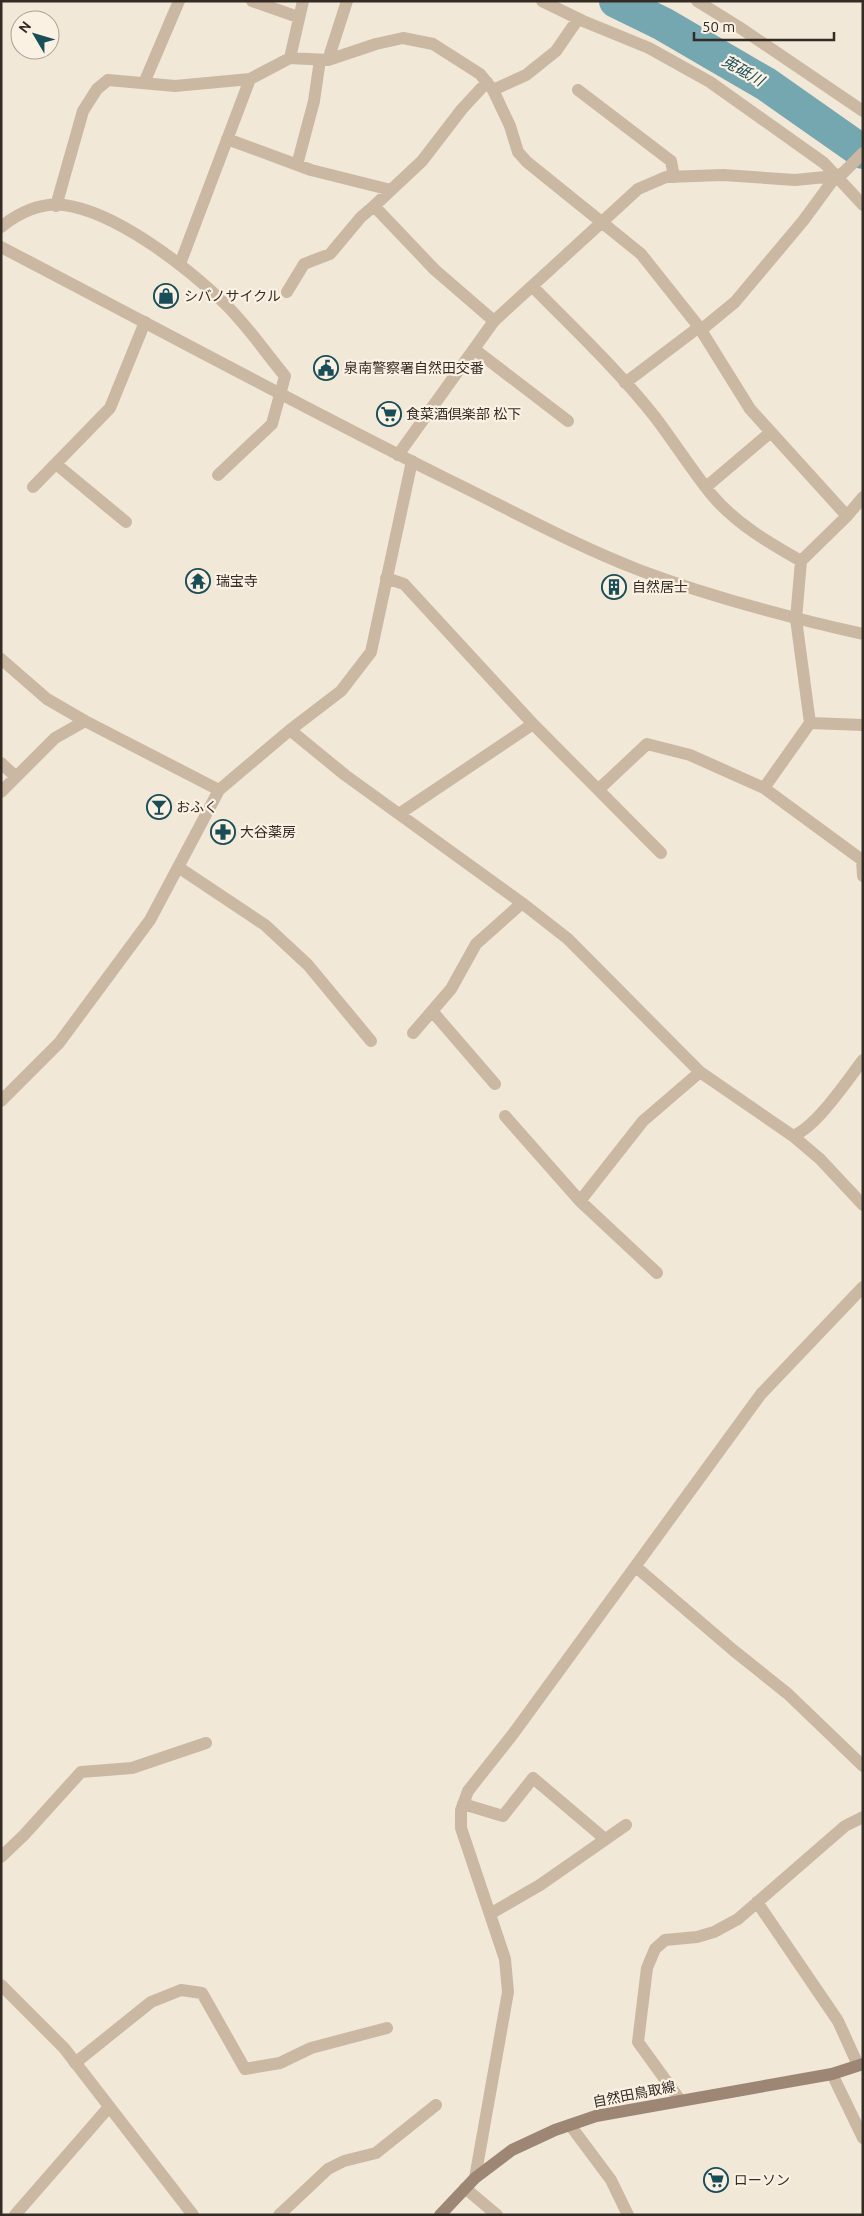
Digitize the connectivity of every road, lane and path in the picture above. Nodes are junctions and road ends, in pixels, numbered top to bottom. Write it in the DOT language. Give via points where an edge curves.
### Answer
graph roads {
  1 [pos="179,1"];
  2 [pos="252,1"];
  3 [pos="303,1"];
  4 [pos="347,1"];
  5 [pos="542,1"];
  6 [pos="697,1"];
  7 [pos="298,17"];
  8 [pos="578,19"];
  9 [pos="290,58"];
  10 [pos="324,60"];
  11 [pos="250,79"];
  12 [pos="144,83"];
  13 [pos="490,86"];
  14 [pos="578,90"];
  15 [pos="863,112"];
  16 [pos="227,139"];
  17 [pos="863,152"];
  18 [pos="297,165"];
  19 [pos="839,175"];
  20 [pos="674,177"];
  21 [pos="391,190"];
  22 [pos="863,205"];
  23 [pos="56,206"];
  24 [pos="374,206"];
  25 [pos="601,221"];
  26 [pos="1,227"];
  27 [pos="1,247"];
  28 [pos="180,264"];
  29 [pos="533,286"];
  30 [pos="287,292"];
  31 [pos="494,321"];
  32 [pos="145,322"];
  33 [pos="700,329"];
  34 [pos="474,348"];
  35 [pos="625,382"];
  36 [pos="281,394"];
  37 [pos="568,421"];
  38 [pos="771,432"];
  39 [pos="398,455"];
  40 [pos="412,461"];
  41 [pos="56,464"];
  42 [pos="218,475"];
  43 [pos="33,487"];
  44 [pos="706,487"];
  45 [pos="863,497"];
  46 [pos="847,516"];
  47 [pos="126,522"];
  48 [pos="801,562"];
  49 [pos="386,578"];
  50 [pos="796,619"];
  51 [pos="863,634"];
  52 [pos="1,659"];
  53 [pos="85,721"];
  54 [pos="810,723"];
  55 [pos="533,724"];
  56 [pos="863,724"];
  57 [pos="290,730"];
  58 [pos="1,763"];
  59 [pos="16,777"];
  60 [pos="764,788"];
  61 [pos="599,789"];
  62 [pos="219,790"];
  63 [pos="1,792"];
  64 [pos="399,814"];
  65 [pos="661,853"];
  66 [pos="178,867"];
  67 [pos="863,876"];
  68 [pos="522,903"];
  69 [pos="432,1011"];
  70 [pos="413,1033"];
  71 [pos="372,1041"];
  72 [pos="863,1060"];
  73 [pos="700,1072"];
  74 [pos="495,1084"];
  75 [pos="1,1101"];
  76 [pos="504,1116"];
  77 [pos="793,1136"];
  78 [pos="580,1201"];
  79 [pos="863,1205"];
  80 [pos="657,1273"];
  81 [pos="863,1287"];
  82 [pos="636,1566"];
  83 [pos="206,1743"];
  84 [pos="863,1766"];
  85 [pos="463,1804"];
  86 [pos="863,1817"];
  87 [pos="626,1825"];
  88 [pos="605,1839"];
  89 [pos="1,1857"];
  90 [pos="757,1902"];
  91 [pos="490,1914"];
  92 [pos="1,1985"];
  93 [pos="387,2028"];
  94 [pos="75,2063"];
  95 [pos="860,2064"];
  96 [pos="832,2074"];
  97 [pos="680,2100"];
  98 [pos="436,2105"];
  99 [pos="109,2107"];
  100 [pos="570,2125"];
  101 [pos="863,2138"];
  102 [pos="475,2178"];
  103 [pos="465,2188"];
  104 [pos="16,2215"];
  105 [pos="193,2215"];
  106 [pos="279,2215"];
  107 [pos="440,2215"];
  108 [pos="497,2215"];
  109 [pos="628,2215"];
  1 -- 12 [label="street"];
  2 -- 7 [label="street"];
  3 -- 7 [label="street"];
  4 -- 10 [label="street"];
  5 -- 8 [label="street"];
  6 -- 15 [label="street"];
  7 -- 9 [label="street"];
  8 -- 13 [label="street" via="556,50 526,75"];
  8 -- 19 [label="street" via="649,48 710,82"];
  9 -- 10 [label="street"];
  9 -- 11 [label="street"];
  10 -- 13 [label="street" via="403,38 433,44 480,74"];
  10 -- 18 [label="street"];
  11 -- 12 [label="street" via="175,86"];
  11 -- 16 [label="street"];
  12 -- 23 [label="street" via="108,80 97,89 83,111"];
  13 -- 21 [label="street" via="462,109 422,161"];
  13 -- 25 [label="street" via="510,126 518,152"];
  14 -- 20 [label="street" via="671,162"];
  16 -- 18 [label="street"];
  16 -- 28 [label="street"];
  17 -- 19 [label="street"];
  18 -- 21 [label="street"];
  19 -- 20 [label="street" via="795,180 723,175"];
  19 -- 22 [label="street"];
  19 -- 33 [label="street" via="734,302"];
  20 -- 25 [label="street" via="638,189"];
  21 -- 24 [label="street"];
  23 -- 26 [label="street" via="38,207 13,217"];
  23 -- 28 [label="street" via="64,205 90,213 128,229"];
  24 -- 30 [label="street" via="330,254 304,264"];
  24 -- 31 [label="street" via="435,270"];
  25 -- 29 [label="street"];
  25 -- 33 [label="street" via="642,254"];
  27 -- 32 [label="street"];
  28 -- 36 [label="street" via="222,301 285,376"];
  29 -- 31 [label="street"];
  29 -- 35 [label="street"];
  31 -- 34 [label="street"];
  32 -- 36 [label="street"];
  32 -- 41 [label="street" via="110,408"];
  33 -- 35 [label="street"];
  33 -- 38 [label="street" via="750,409"];
  34 -- 37 [label="street"];
  34 -- 39 [label="street"];
  35 -- 44 [label="street"];
  36 -- 39 [label="street"];
  36 -- 42 [label="street" via="272,424"];
  38 -- 44 [label="street"];
  38 -- 46 [label="street"];
  39 -- 40 [label="street"];
  40 -- 49 [label="street"];
  40 -- 50 [label="street" via="638,569"];
  41 -- 43 [label="street"];
  41 -- 47 [label="street"];
  44 -- 48 [label="street" via="733,516 762,539"];
  45 -- 46 [label="street"];
  46 -- 48 [label="street"];
  48 -- 50 [label="street"];
  49 -- 55 [label="street" via="404,584"];
  49 -- 57 [label="street" via="371,652 341,691"];
  50 -- 51 [label="street"];
  50 -- 54 [label="street"];
  52 -- 53 [label="street" via="47,699"];
  53 -- 59 [label="street" via="55,738"];
  53 -- 62 [label="street"];
  54 -- 56 [label="street"];
  54 -- 60 [label="street"];
  55 -- 61 [label="street"];
  55 -- 64 [label="street"];
  57 -- 62 [label="street"];
  57 -- 64 [label="street"];
  58 -- 59 [label="street"];
  59 -- 63 [label="street"];
  60 -- 61 [label="street" via="690,755 647,744"];
  60 -- 67 [label="street" via="862,860"];
  61 -- 65 [label="street"];
  62 -- 66 [label="street"];
  64 -- 68 [label="street"];
  66 -- 71 [label="street" via="265,925 308,965"];
  66 -- 75 [label="street" via="150,920 59,1043"];
  68 -- 69 [label="street" via="476,944 451,989"];
  68 -- 73 [label="street" via="568,939"];
  69 -- 70 [label="street"];
  69 -- 74 [label="street"];
  72 -- 77 [label="street" via="804,1131"];
  73 -- 77 [label="street"];
  73 -- 78 [label="street" via="643,1121"];
  76 -- 78 [label="street"];
  77 -- 79 [label="street" via="820,1159"];
  78 -- 80 [label="street"];
  81 -- 82 [label="street" via="761,1394"];
  82 -- 84 [label="street" via="788,1694"];
  82 -- 85 [label="street" via="514,1734 468,1791"];
  83 -- 89 [label="street" via="132,1768 81,1772"];
  85 -- 88 [label="street" via="503,1816 533,1778"];
  85 -- 91 [label="street" via="461,1828"];
  86 -- 90 [label="street" via="845,1826"];
  87 -- 88 [label="street"];
  88 -- 91 [label="street"];
  90 -- 95 [label="street" via="838,2021"];
  90 -- 97 [label="street" via="738,1919 714,1932 665,1940 654,1949 647,1968 638,2042"];
  91 -- 102 [label="street" via="505,1958 508,1992"];
  92 -- 94 [label="street"];
  93 -- 94 [label="street" via="311,2048 280,2063 245,2069 202,1993 181,1990 151,2002"];
  94 -- 99 [label="street"];
  95 -- 96 [label="main road, 自然田鳥取線"];
  96 -- 97 [label="main road, 自然田鳥取線"];
  96 -- 101 [label="street"];
  97 -- 100 [label="main road, 自然田鳥取線" via="596,2116"];
  98 -- 106 [label="street" via="376,2153 344,2161 328,2169"];
  99 -- 104 [label="street"];
  99 -- 105 [label="street"];
  100 -- 102 [label="main road, 自然田鳥取線" via="512,2150"];
  100 -- 109 [label="street" via="611,2180"];
  102 -- 103 [label="main road, 自然田鳥取線"];
  103 -- 107 [label="main road, 自然田鳥取線"];
  103 -- 108 [label="street"];
}
